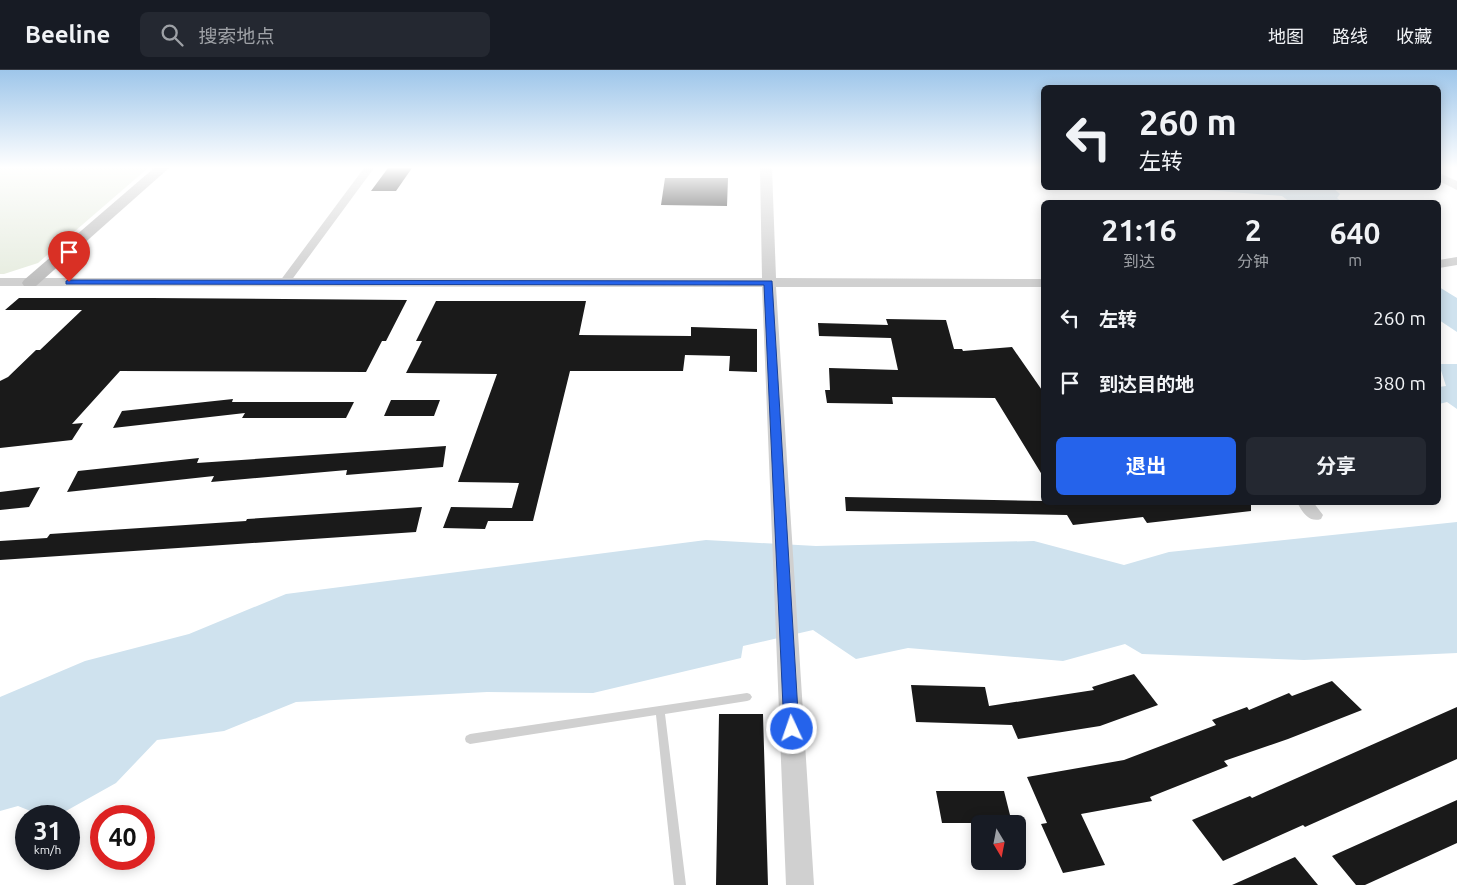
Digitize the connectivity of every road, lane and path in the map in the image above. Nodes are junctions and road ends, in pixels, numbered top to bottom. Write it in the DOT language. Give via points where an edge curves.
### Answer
graph roads {
  1 [pos="118,206"];
  2 [pos="341,206"];
  3 [pos="767,206"];
  4 [pos="1457,261"];
  5 [pos="1441,264"];
  6 [pos="0,282"];
  7 [pos="30,282"];
  8 [pos="284,282"];
  9 [pos="769,282"];
  10 [pos="1041,283"];
  11 [pos="1307,505"];
  12 [pos="1315,515"];
  13 [pos="747,697"];
  14 [pos="660,710"];
  15 [pos="470,739"];
  16 [pos="680,885"];
  17 [pos="800,885"];
  1 -- 7 [label="main road"];
  2 -- 8 [label="street"];
  3 -- 9 [label="street"];
  4 -- 5 [label="street"];
  6 -- 7 [label="street"];
  7 -- 8 [label="street"];
  8 -- 9 [label="street"];
  9 -- 10 [label="street"];
  9 -- 17 [label="street"];
  11 -- 12 [label="street"];
  13 -- 14 [label="lane"];
  14 -- 15 [label="lane"];
  14 -- 16 [label="lane"];
}
